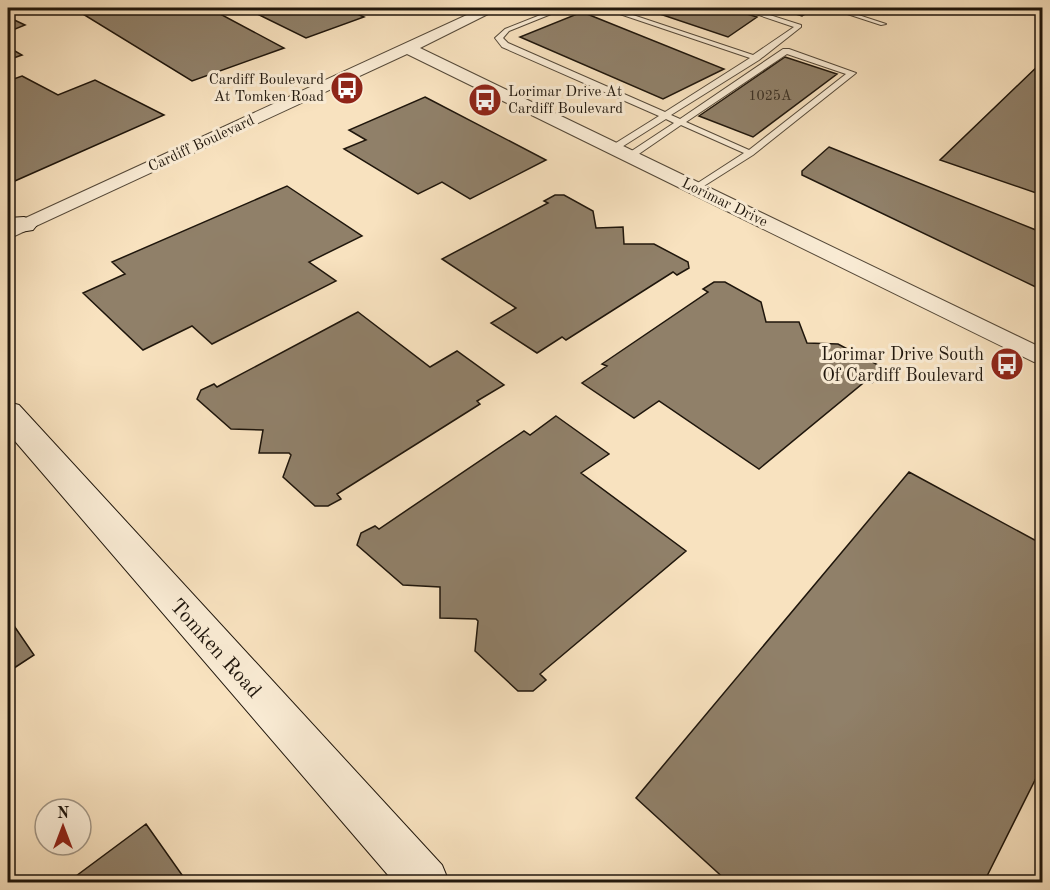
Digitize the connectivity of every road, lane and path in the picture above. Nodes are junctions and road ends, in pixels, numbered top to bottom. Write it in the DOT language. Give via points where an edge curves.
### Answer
graph roads {
  1 [pos="493,8"];
  2 [pos="563,8"];
  3 [pos="607,8"];
  4 [pos="743,8"];
  5 [pos="832,8"];
  6 [pos="883,24"];
  7 [pos="408,48"];
  8 [pos="755,57"];
  9 [pos="664,116"];
  10 [pos="680,123"];
  11 [pos="622,152"];
  12 [pos="750,153"];
  13 [pos="696,188"];
  14 [pos="13,228"];
  15 [pos="1042,357"];
  16 [pos="8,413"];
  17 [pos="425,882"];
  1 -- 7 [label="street, Cardiff Boulevard"];
  2 -- 9 [label="lane" via="507,30 499,38 505,45"];
  3 -- 8 [label="lane"];
  4 -- 8 [label="lane" via="799,26"];
  5 -- 6 [label="lane"];
  7 -- 11 [label="street, Lorimar Drive"];
  7 -- 14 [label="street, Cardiff Boulevard"];
  8 -- 9 [label="lane"];
  9 -- 10 [label="lane"];
  9 -- 11 [label="lane"];
  10 -- 11 [label="lane"];
  10 -- 12 [label="lane"];
  10 -- 12 [label="lane" via="786,51 852,73"];
  11 -- 13 [label="street, Lorimar Drive"];
  12 -- 13 [label="lane"];
  13 -- 15 [label="street, Lorimar Drive"];
  16 -- 17 [label="main road, Tomken Road"];
}
